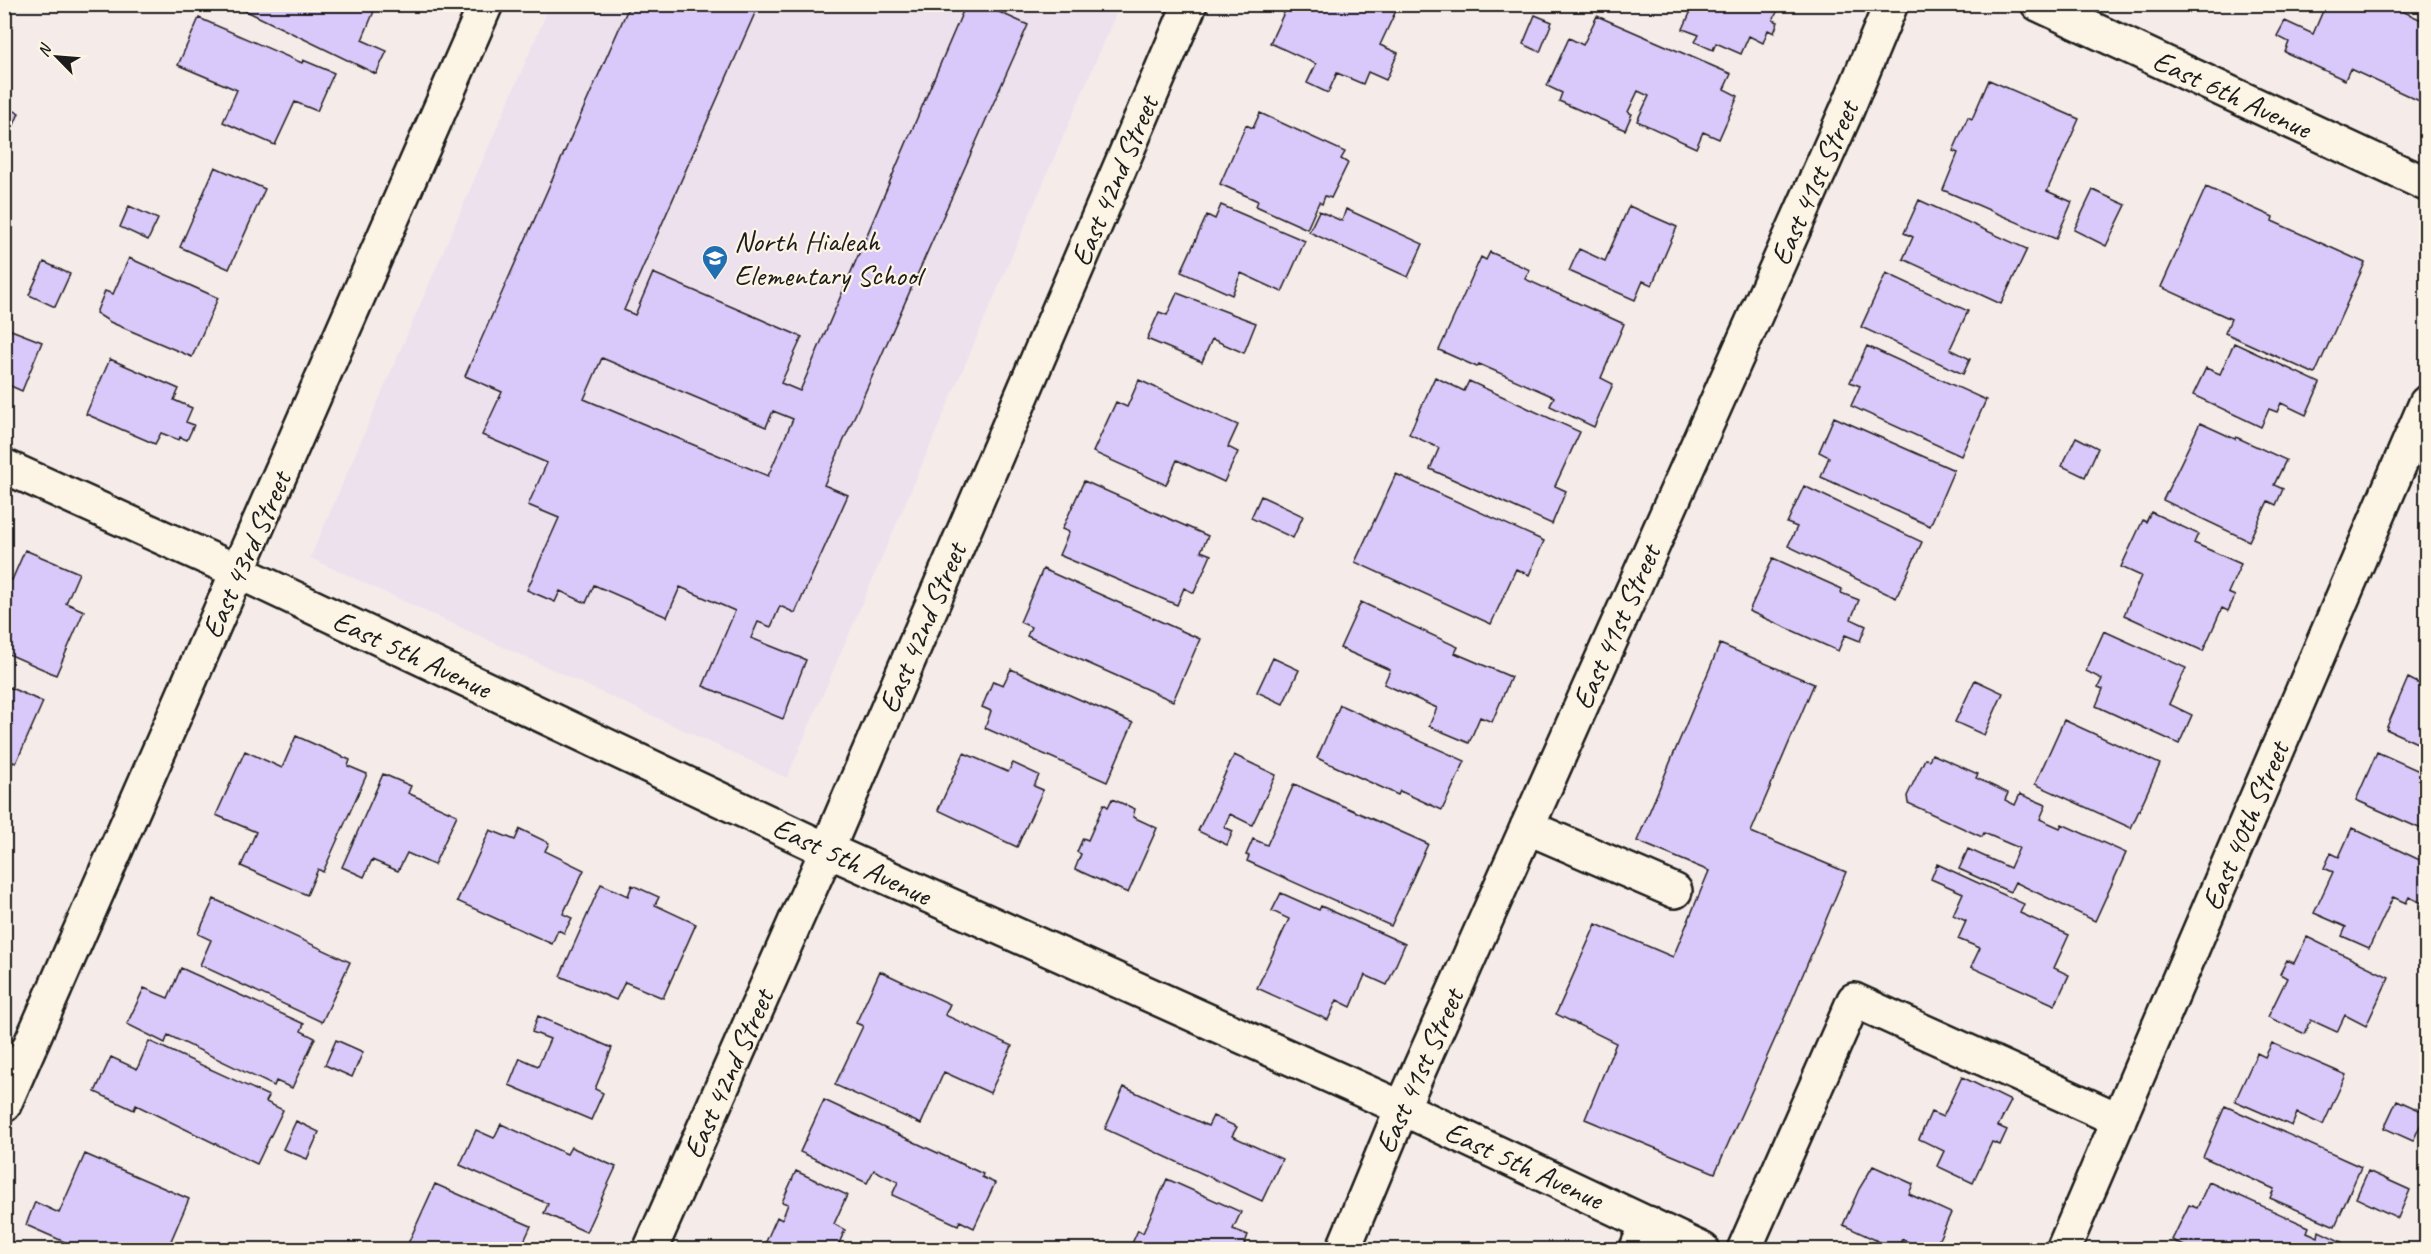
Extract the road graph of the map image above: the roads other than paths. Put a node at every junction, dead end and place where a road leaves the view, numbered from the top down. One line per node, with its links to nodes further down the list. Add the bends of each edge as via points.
1 (486, 4): 8 (street, East 43rd Street)
2 (1190, 4): 10 (street, East 42nd Street)
3 (1891, 4): 9 (street, East 41st Street)
4 (2038, 4): 5 (street, East 6th Avenue)
5 (2427, 184)
6 (2427, 403): 14 (street, East 40th Street)
7 (4, 466): 8 (street, East 5th Avenue)
8 (239, 572): 10 (street, East 5th Avenue); 12 (street, East 43rd Street)
9 (1527, 827): 11 (street); 13 (street, East 41st Street)
10 (827, 850): 13 (street, East 5th Avenue); 16 (street, East 42nd Street)
11 (1675, 891)
12 (4, 1105)
13 (1402, 1108): 15 (street, East 5th Avenue); 17 (street, East 41st Street)
14 (2119, 1120): 19 (street, via 1854,1000); 20 (street, East 40th Street)
15 (1642, 1237): 18 (street, East 5th Avenue)
16 (651, 1250)
17 (1343, 1250)
18 (1703, 1250)
19 (1744, 1250)
20 (2063, 1250)

